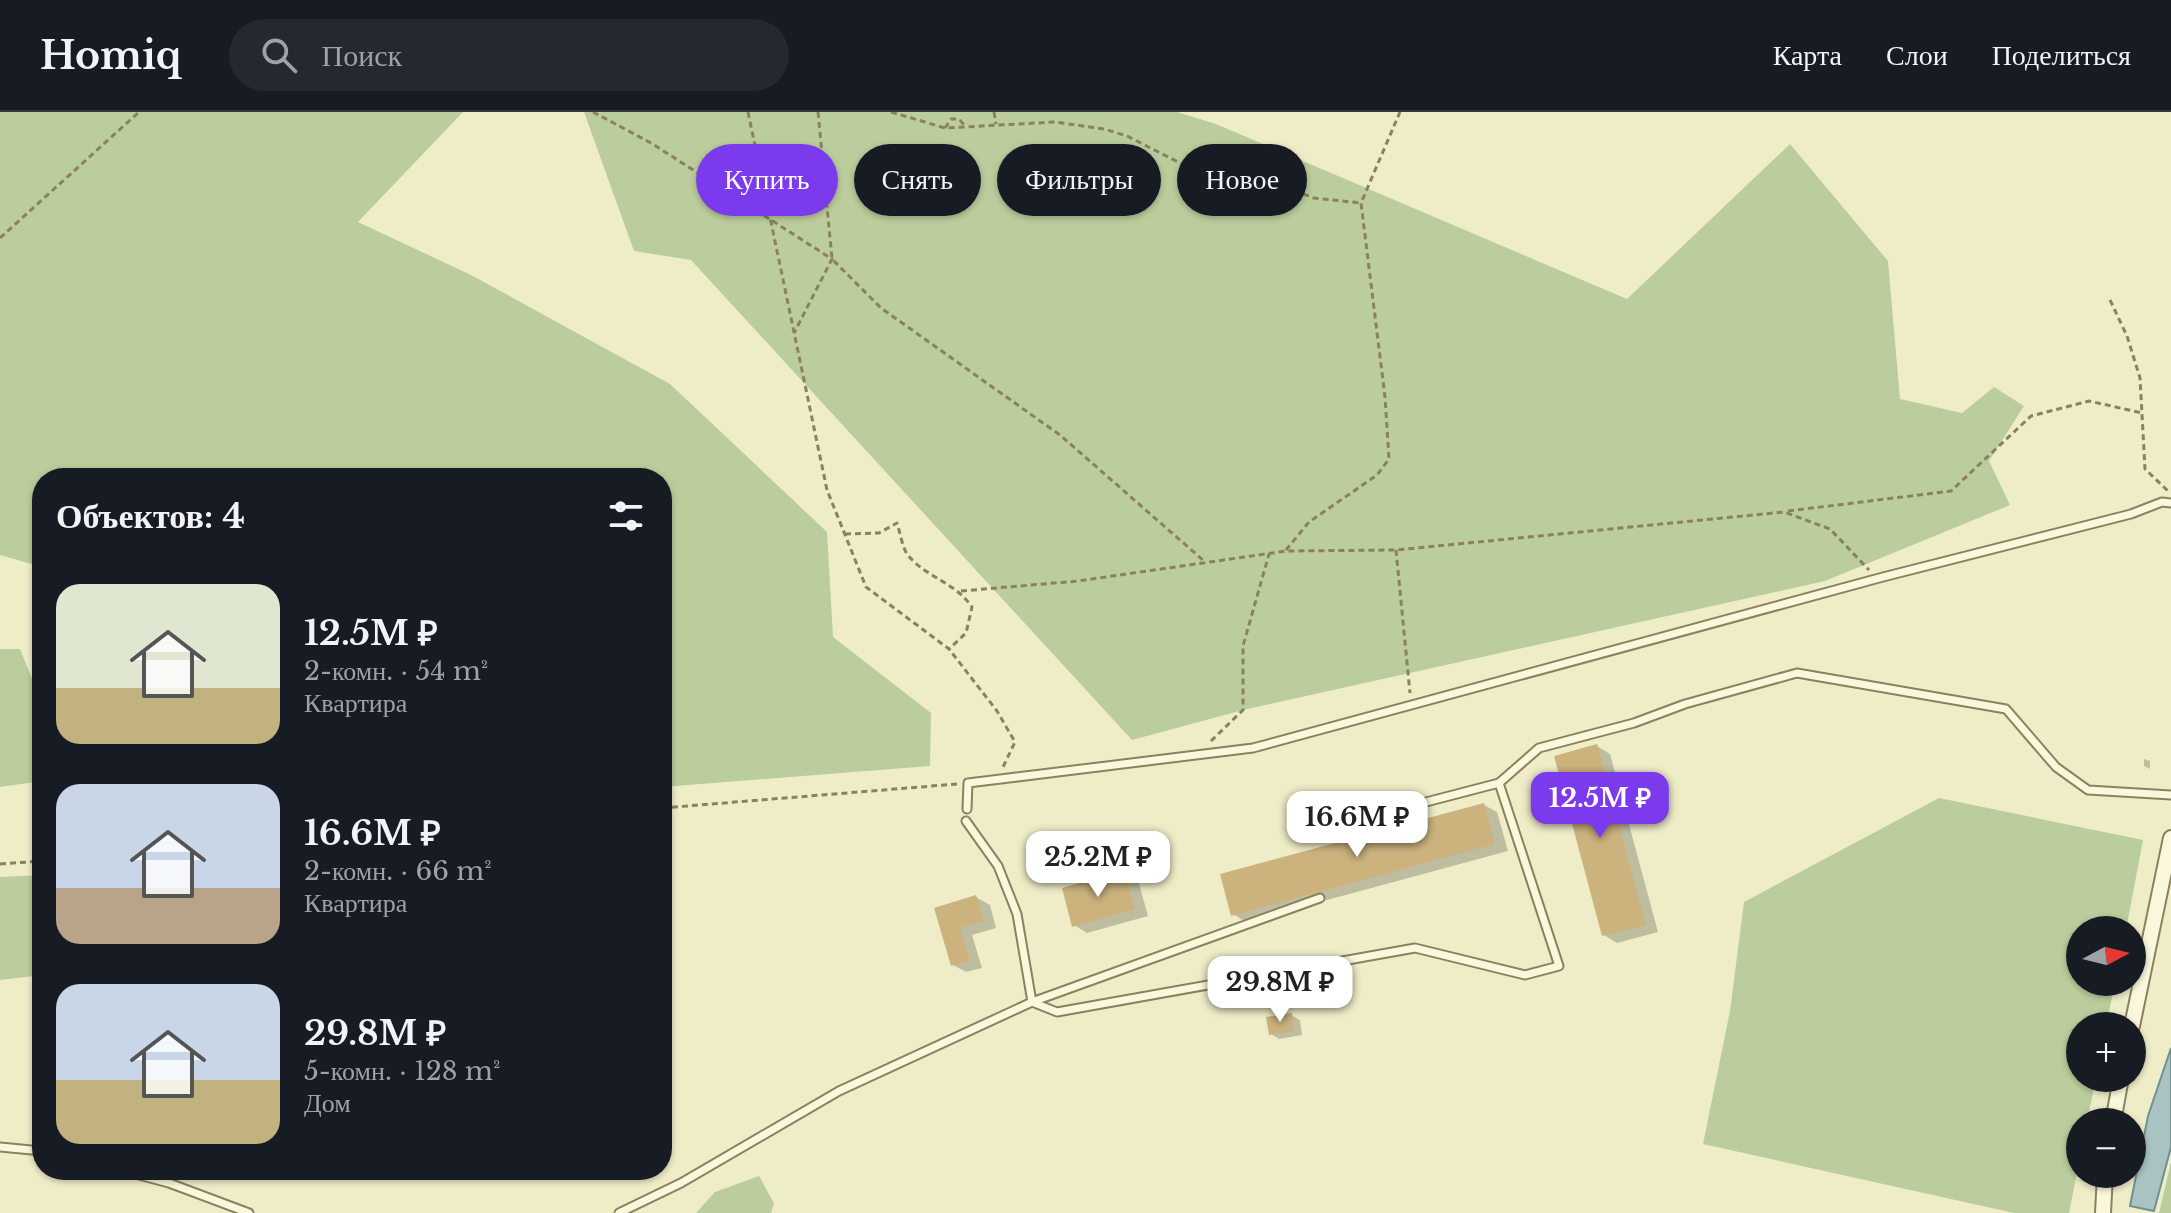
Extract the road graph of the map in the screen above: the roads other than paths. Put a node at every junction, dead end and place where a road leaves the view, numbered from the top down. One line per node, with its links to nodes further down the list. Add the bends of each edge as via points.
1 (2171, 503): 4 (lane, via 1253,748 968,783)
2 (1499, 783): 3 (lane, via 1539,748 1797,673 2006,709 2056,767 2088,790); 5 (lane); 9 (lane, via 1559,966 1525,975 1415,948 1057,1012)
3 (2171, 795)
4 (967, 809)
5 (1380, 814)
6 (966, 821): 9 (lane, via 998,866 1017,914)
7 (2171, 838): 10 (street)
8 (1320, 898): 9 (lane)
9 (1032, 1002): 16 (lane, via 839,1091)
10 (2135, 1012)
11 (0, 1147): 12 (lane)
12 (32, 1150)
13 (158, 1180): 15 (lane)
14 (2104, 1188): 17 (street)
15 (249, 1213)
16 (619, 1213)
17 (2103, 1213)

